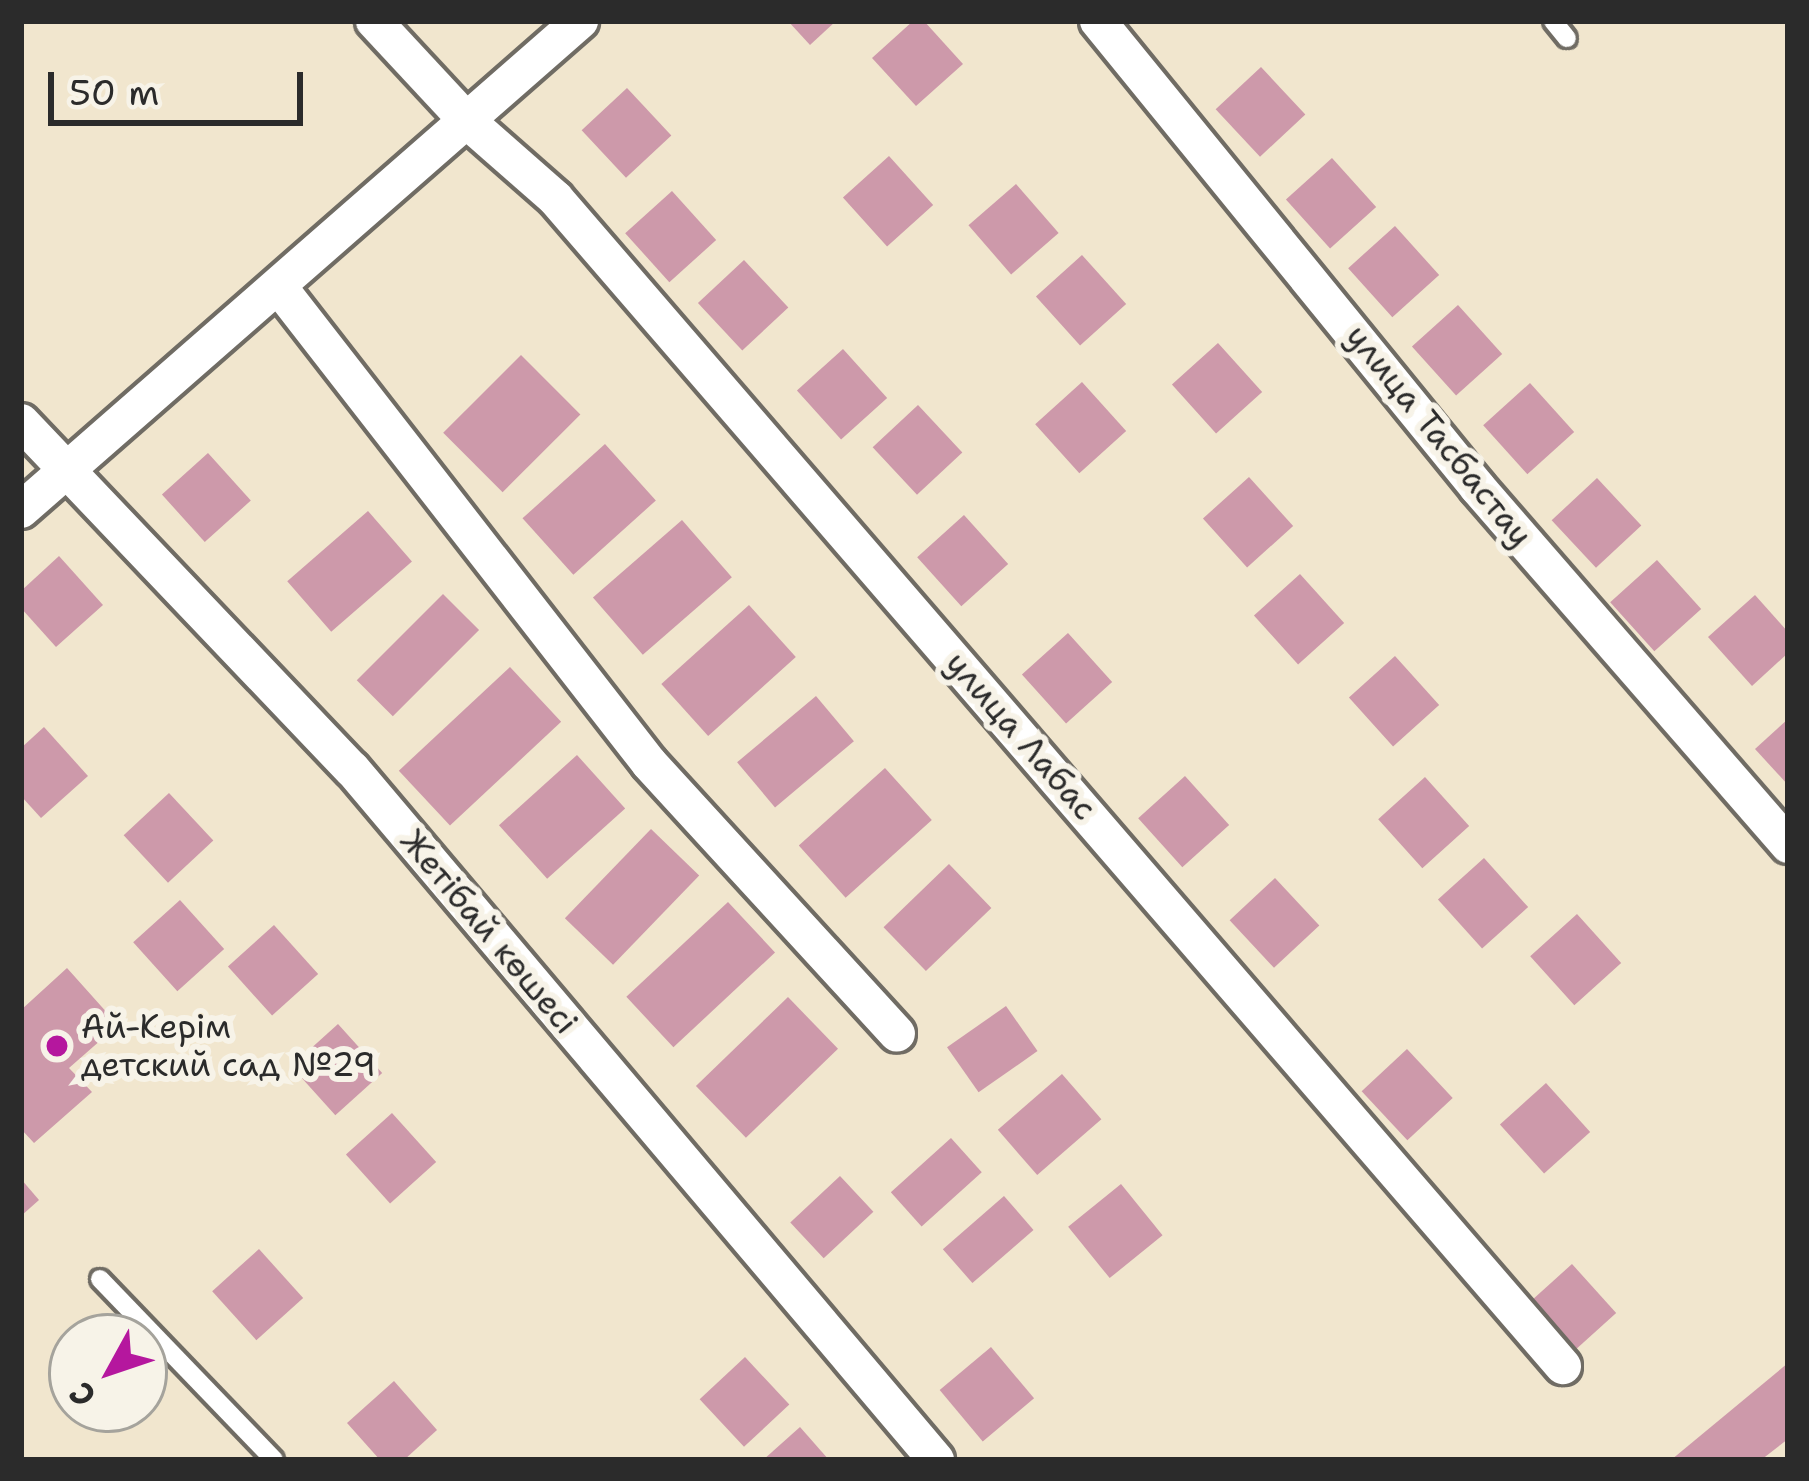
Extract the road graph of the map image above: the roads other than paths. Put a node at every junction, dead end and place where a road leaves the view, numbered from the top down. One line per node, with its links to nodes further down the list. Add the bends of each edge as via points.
1 (374, 21): 6 (street, улица Лабас)
2 (580, 21): 6 (street)
3 (1098, 21): 11 (street, улица Тасбастау, via 1478,488)
4 (1552, 21): 5 (lane)
5 (1567, 38)
6 (466, 119): 7 (street); 14 (street, улица Лабас, via 555,198)
7 (279, 287): 9 (street); 12 (street, via 650,763)
8 (21, 422): 9 (street, Жетібай көшесі)
9 (71, 470): 10 (street); 16 (street, Жетібай көшесі, via 352,769)
10 (21, 510)
11 (1788, 845)
12 (897, 1034)
13 (100, 1279): 15 (lane)
14 (1563, 1366)
15 (274, 1460)
16 (936, 1460)

